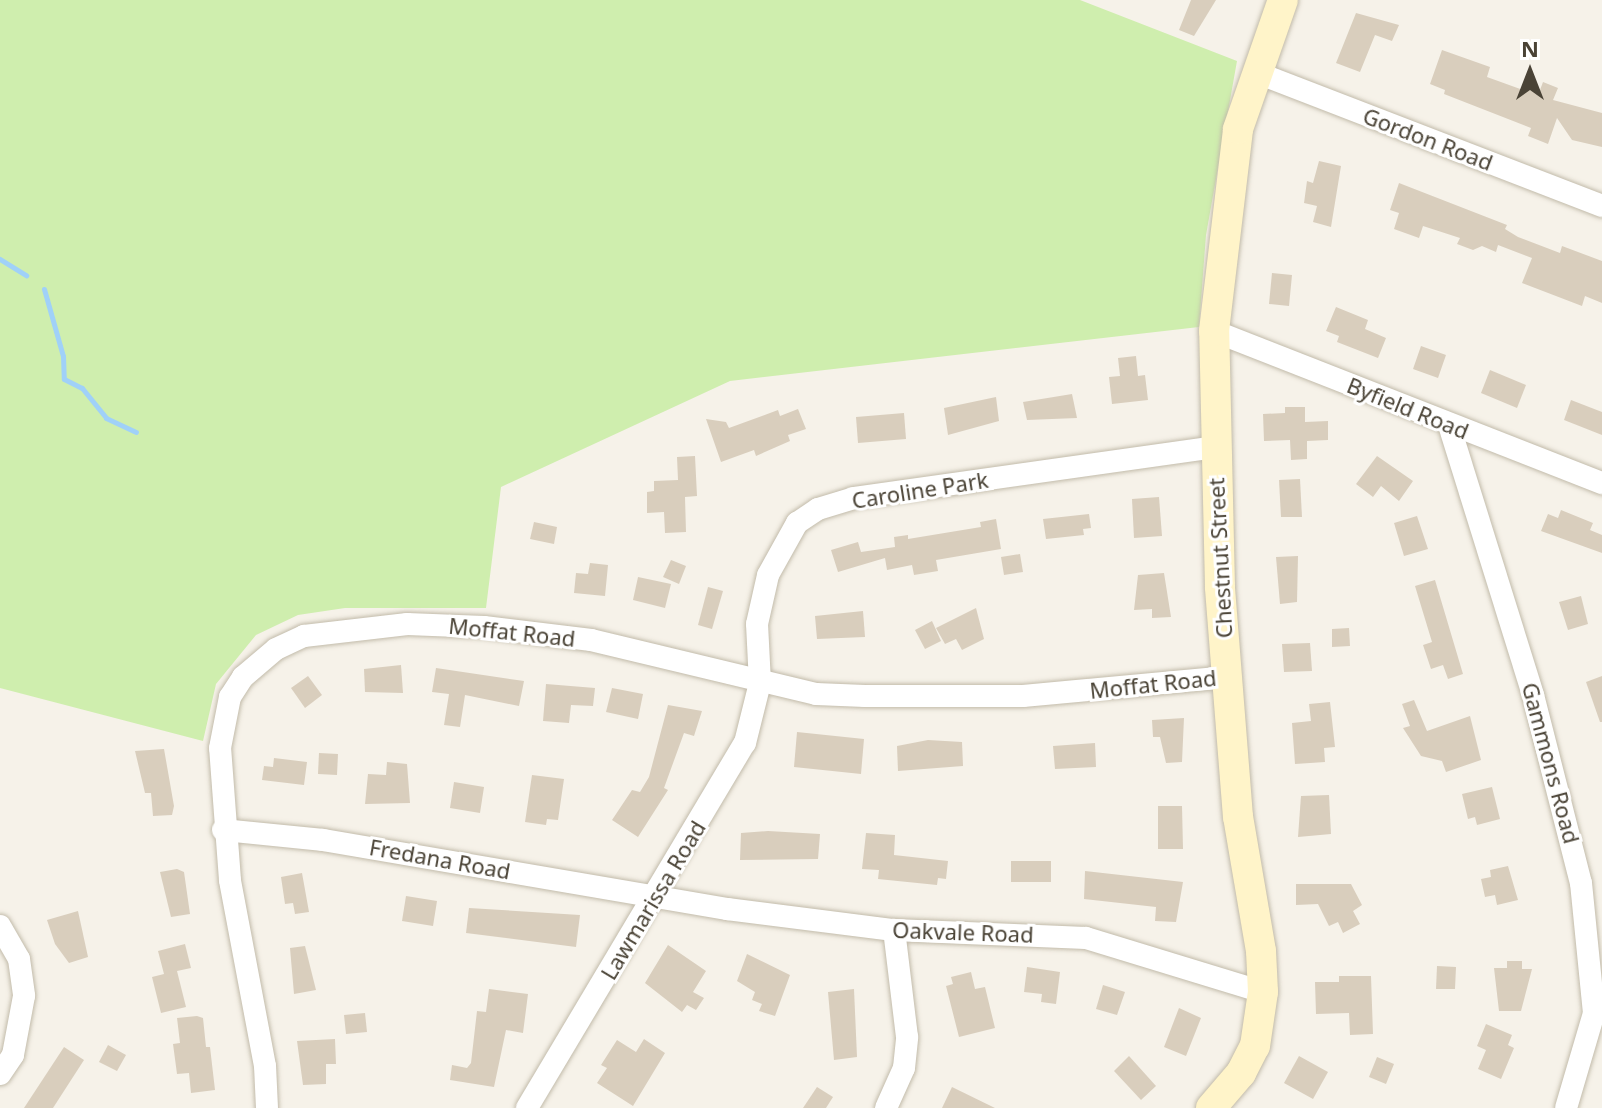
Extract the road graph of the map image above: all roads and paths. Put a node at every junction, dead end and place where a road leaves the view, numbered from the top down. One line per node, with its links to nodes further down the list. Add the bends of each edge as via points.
1 (1283, 0): 2 (main road, Chestnut Street)
2 (1255, 72): 3 (street, Gordon Road); 4 (main road, Chestnut Street, via 1238,129)
3 (1602, 206)
4 (1214, 331): 5 (street, Byfield Road); 6 (main road, Chestnut Street)
5 (1449, 425): 7 (street, Byfield Road); 20 (street, Gammons Road, via 1533,695 1581,883 1594,1013)
6 (1214, 447): 8 (main road, Chestnut Street); 9 (street, Caroline Park, via 853,498 818,509 797,523 768,575 757,624)
7 (1602, 483)
8 (1228, 677): 9 (street, Moffat Road, via 941,698 816,694); 14 (main road, Chestnut Street, via 1238,817)
9 (760, 683): 10 (street, Moffat Road, via 591,640 484,627 407,624 304,636 258,662 230,697 218,770); 11 (street, Lawmarissa Road, via 745,743)
10 (223, 830): 11 (street, Fredana Road, via 323,840); 17 (street, Moffat Road)
11 (656, 898): 13 (street, Oakvale Road); 18 (street, Lawmarissa Road)
12 (0, 926): 15 (street, via 19,959 24,996 13,1055)
13 (894, 930): 14 (street, Oakvale Road, via 1086,938); 19 (street, via 907,1037 904,1068)
14 (1263, 992): 16 (main road, Chestnut Street, via 1255,1046)
15 (0, 1074)
16 (1220, 1106)
17 (267, 1108)
18 (527, 1108)
19 (886, 1108)
20 (1566, 1108)

